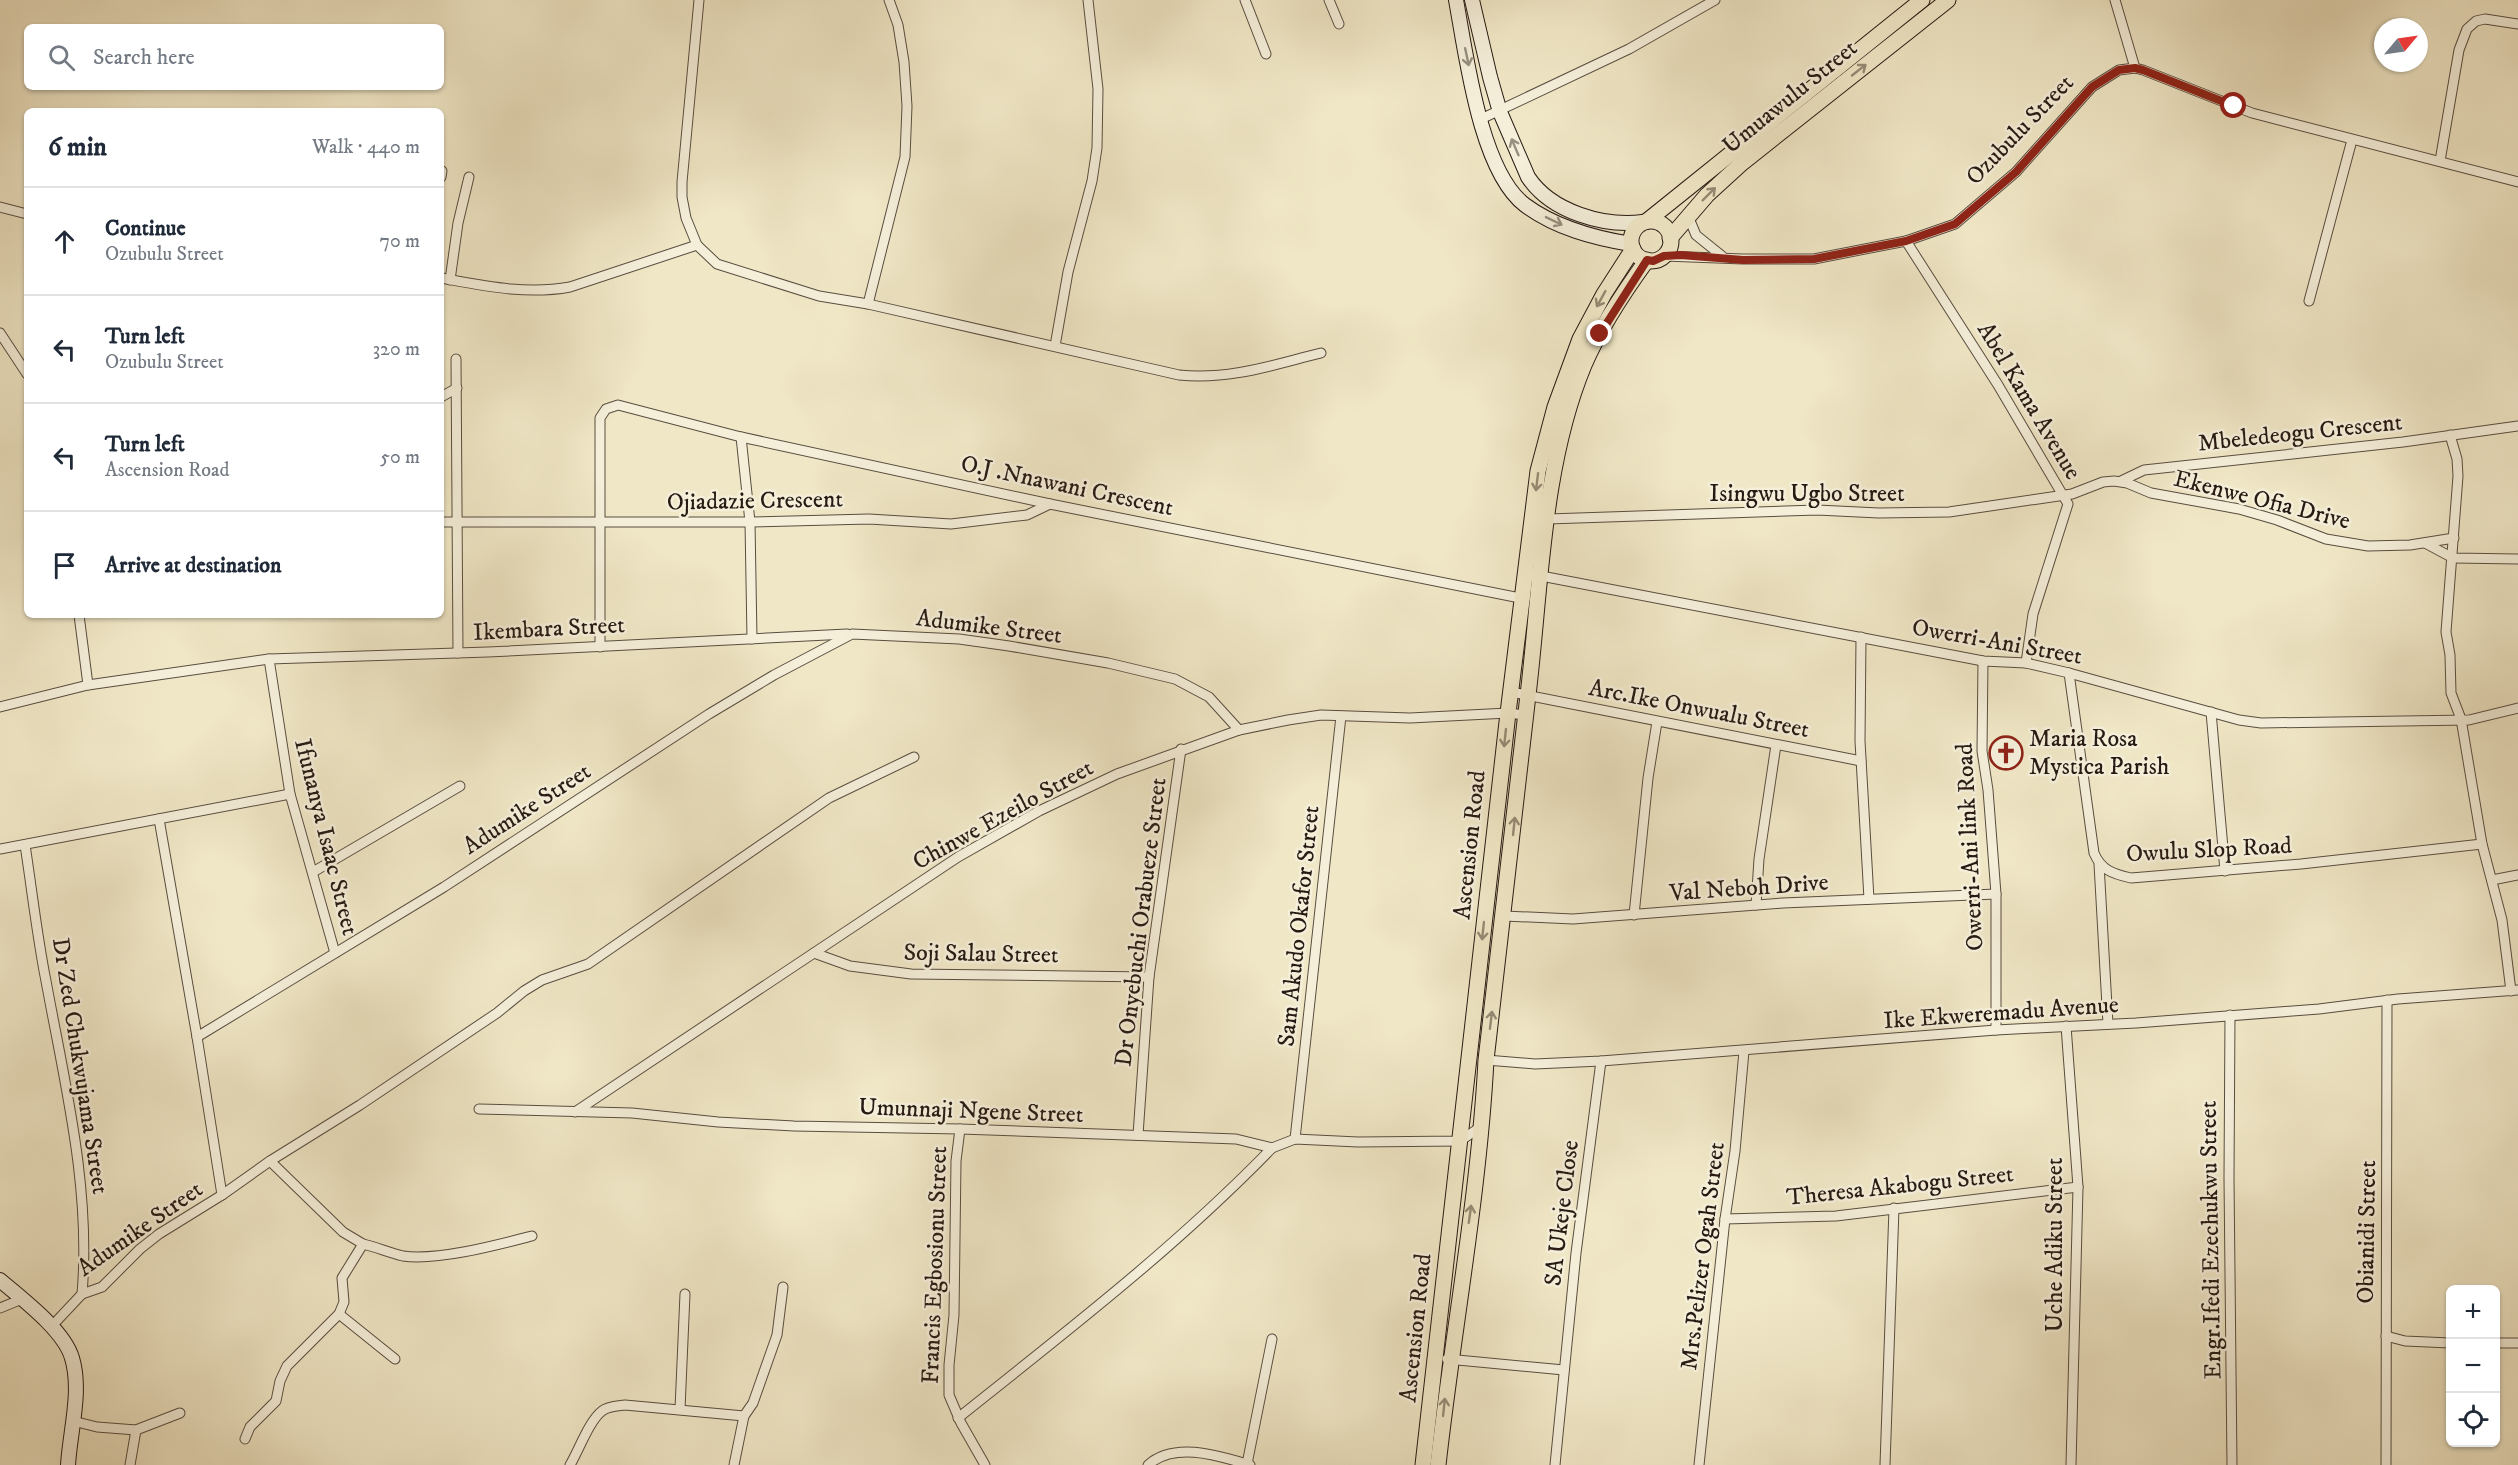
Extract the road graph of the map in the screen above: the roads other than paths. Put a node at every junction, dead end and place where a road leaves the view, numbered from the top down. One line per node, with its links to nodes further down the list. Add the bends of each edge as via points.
1 (699, 0): 28 (street, via 682,182 686,218)
2 (889, 0): 35 (street, via 904,62 908,106 905,157)
3 (1088, 0): 37 (street, via 1098,89 1096,148)
4 (1245, 0): 14 (street)
5 (1329, 0): 12 (street)
6 (1456, 0): 17 (main road, one-way to 17)
7 (1472, 0): 16 (main road)
8 (1715, 0): 16 (street, via 1629,49)
9 (1922, 0): 25 (main road, Umuawulu Street)
10 (1948, 0): 24 (main road, Umuawulu Street, one-way to 10, via 1742,163)
11 (2115, 0): 15 (street)
12 (1339, 24)
13 (2518, 24): 19 (street, via 2485,18 2467,29 2459,50)
14 (1266, 54)
15 (2135, 68): 18 (street, via 2252,113); 27 (street, Ozubulu Street, via 2111,74 2092,87 2016,172 1955,224)
16 (1500, 112): 17 (street); 25 (main road, one-way to 16, via 1626,224 1592,219 1546,197 1528,177)
17 (1481, 119): 29 (main road, one-way to 29, via 1508,188 1524,204 1571,230)
18 (2352, 140): 19 (street); 34 (street)
19 (2440, 161): 21 (street)
20 (469, 177): 33 (street)
21 (2518, 182)
22 (0, 207): 23 (street)
23 (24, 213)
24 (1688, 216): 26 (main road, Umuawulu Street); 31 (street, via 1696,236)
25 (1645, 222): 26 (main road, via 1662,225); 29 (main road, via 1632,233)
26 (1670, 238): 30 (main road)
27 (1906, 241): 31 (street, Ozubulu Street, via 1814,259); 47 (street, Abel Kama Avenue)
28 (697, 245): 33 (street, via 551,290 527,292); 35 (street, via 717,264 819,296)
29 (1632, 247): 32 (main road); 58 (main road, Ascension Road, one-way to 58, via 1587,324 1555,408 1538,471)
30 (1664, 256): 31 (street, Ozubulu Street); 32 (main road)
31 (1724, 257)
32 (1647, 260): 49 (main road, Ascension Road, via 1584,365 1558,450)
33 (445, 279)
34 (2309, 301)
35 (868, 304): 37 (street)
36 (0, 333): 40 (street)
37 (1054, 346): 38 (street, via 1179,375 1207,377 1232,375)
38 (1321, 353)
39 (456, 359): 41 (street)
40 (24, 370)
41 (457, 388): 42 (street); 51 (street)
42 (444, 395)
43 (2518, 426): 44 (street, Mbeledeogu Crescent)
44 (2450, 435): 46 (street, Mbeledeogu Crescent, via 2144,470); 54 (street, via 2458,466)
45 (741, 437): 48 (street, O.J .Nnawani Crescent); 52 (street, O.J .Nnawani Crescent, via 618,405 606,409 600,418); 53 (street)
46 (2121, 481): 47 (street, via 2103,482); 55 (street, Ekenwe Ofia Drive, via 2151,493 2267,517 2326,539 2368,546)
47 (2065, 495): 49 (street, Isingwu Ugbo Street, via 1949,512 1817,510); 69 (street, Abel Kama Avenue, via 2069,507 2033,614)
48 (1050, 504): 53 (street, Ojiadazie Crescent, via 1027,515 951,524 869,519); 59 (street, O.J .Nnawani Crescent)
49 (1548, 519): 58 (main road, Ascension Road)
50 (444, 522): 51 (street, Ojiadazie Crescent)
51 (457, 522): 52 (street, Ojiadazie Crescent); 66 (street)
52 (602, 522): 53 (street, Ojiadazie Crescent); 65 (street)
53 (750, 522): 64 (street)
54 (2454, 538): 55 (street, Ekenwe Ofia Drive); 56 (street)
55 (2424, 543): 56 (street)
56 (2453, 558): 57 (street); 80 (street, via 2446,632 2451,693)
57 (2518, 559)
58 (1533, 574): 59 (main road, Ascension Road); 60 (main road, Ascension Road); 63 (street, Owerri-Ani Street)
59 (1522, 599): 60 (street, O.J .Nnawani Crescent); 72 (main road, Ascension Road)
60 (1538, 602): 73 (main road, Ascension Road)
61 (79, 618): 71 (street)
62 (852, 634): 64 (street, Ikembara Street); 82 (street, Adumike Street, via 959,639 1108,663 1175,679 1209,697); 103 (street, Adumike Street, via 709,714 444,887)
63 (1860, 636): 68 (street, Owerri-Ani Street); 86 (street)
64 (752, 639): 65 (street, Ikembara Street)
65 (600, 647): 66 (street, Ikembara Street)
66 (458, 652): 67 (street, Ikembara Street)
67 (269, 659): 71 (street, Ikembara Street); 88 (street, Ifunanya Isaac Street)
68 (1983, 661): 69 (street, Owerri-Ani Street); 98 (street, Owerri-Ani link Road, via 1982,751)
69 (2026, 663): 70 (street, Owerri-Ani Street)
70 (2069, 673): 76 (street, Owerri-Ani Street); 93 (street, Owulu Slop Road, via 2094,853)
71 (88, 685): 74 (street, Ikembara Street)
72 (1511, 692): 73 (street, Arc.Ike Onwualu Street); 77 (main road, Ascension Road)
73 (1528, 695): 78 (main road, Ascension Road); 81 (street, Arc.Ike Onwualu Street)
74 (0, 707)
75 (2518, 708): 80 (street, Owerri-Ani Street)
76 (2211, 712): 80 (street, Owerri-Ani Street, via 2261,723); 94 (street)
77 (1508, 713): 78 (street, Chinwe Ezeilo Street); 79 (street, Chinwe Ezeilo Street, via 1410,718); 122 (main road, Ascension Road, one-way to 122)
78 (1525, 715): 102 (main road, Ascension Road, one-way to 78)
79 (1341, 716): 82 (street, Chinwe Ezeilo Street, via 1299,718); 121 (street, Sam Akudo Okafor Street)
80 (2461, 719): 90 (street)
81 (1657, 722): 83 (street, Arc.Ike Onwualu Street); 101 (street)
82 (1239, 730): 84 (street, Chinwe Ezeilo Street)
83 (1776, 745): 86 (street, Arc.Ike Onwualu Street); 100 (street)
84 (1181, 749): 104 (street, Chinwe Ezeilo Street, via 1039,811 958,857); 105 (street, Dr Onyebuchi Orabueze Street)
85 (914, 757): 124 (street, via 829,798 588,964 542,980 524,991 360,1106)
86 (1862, 761): 99 (street)
87 (460, 786): 95 (street)
88 (290, 794): 89 (street); 95 (street, Ifunanya Isaac Street)
89 (159, 819): 91 (street); 112 (street)
90 (2482, 844): 94 (street, Owulu Slop Road); 97 (street)
91 (25, 845): 92 (street); 133 (street, Dr Zed Chukwujama Street, via 45,978 74,1124 84,1218)
92 (0, 849)
93 (2099, 864): 94 (street, Owulu Slop Road, via 2131,878); 109 (street)
94 (2225, 871)
95 (313, 872): 103 (street, Ifunanya Isaac Street)
96 (2518, 876): 97 (street)
97 (2493, 880): 106 (street)
98 (1996, 894): 99 (street, Val Neboh Drive); 111 (street, Owerri-Ani link Road)
99 (1869, 899): 100 (street, Val Neboh Drive)
100 (1756, 905): 101 (street, Val Neboh Drive)
101 (1634, 915): 102 (street, Val Neboh Drive, via 1574,919)
102 (1504, 916): 114 (main road, Ascension Road, one-way to 102)
103 (335, 953): 112 (street, Adumike Street)
104 (814, 953): 105 (street, Soji Salau Street, via 850,966 910,974); 117 (street, Chinwe Ezeilo Street)
105 (1149, 977): 120 (street, Dr Onyebuchi Orabueze Street)
106 (2515, 991): 107 (street, Ike Ekweremadu Avenue)
107 (2387, 1000): 108 (street, Ike Ekweremadu Avenue); 139 (street, Obianidi Street)
108 (2230, 1016): 109 (street, Ike Ekweremadu Avenue); 167 (street, Engr.Ifedi Ezechukwu Street)
109 (2108, 1024): 110 (street, Ike Ekweremadu Avenue)
110 (2066, 1026): 111 (street, Ike Ekweremadu Avenue); 125 (street, Uche Adiku Street)
111 (1996, 1030): 113 (street, Ike Ekweremadu Avenue)
112 (196, 1037): 126 (street, Adumike Street)
113 (1744, 1051): 115 (street, Ike Ekweremadu Avenue); 128 (street, Mrs.Pelizer Ogah Street, via 1736,1152)
114 (1486, 1060): 115 (street, Ike Ekweremadu Avenue, via 1535,1064); 118 (main road, Ascension Road)
115 (1601, 1061): 146 (street, SA Ukeje Close)
116 (479, 1109): 117 (street, Umunnaji Ngene Street)
117 (575, 1112): 119 (street, Umunnaji Ngene Street, via 794,1126)
118 (1482, 1126): 122 (street); 144 (main road, Ascension Road, one-way to 118)
119 (960, 1129): 120 (street, Umunnaji Ngene Street); 150 (street, Francis Egbosionu Street, via 949,1365 949,1395)
120 (1138, 1135): 123 (street, Umunnaji Ngene Street, via 1236,1139)
121 (1295, 1139): 122 (street); 123 (street)
122 (1460, 1141): 144 (main road, Ascension Road)
123 (1272, 1149): 150 (street, via 1184,1235)
124 (270, 1161): 126 (street); 130 (street, via 344,1232)
125 (2079, 1187): 127 (street, Theresa Akabogu Street); 166 (street, Uche Adiku Street)
126 (222, 1195): 133 (street, Adumike Street, via 159,1234 102,1287)
127 (1894, 1208): 128 (street, Theresa Akabogu Street, via 1836,1216); 165 (street)
128 (1725, 1219): 164 (street, Mrs.Pelizer Ogah Street)
129 (532, 1236): 130 (street, via 478,1249 415,1256)
130 (363, 1244): 137 (street, via 342,1278 344,1302)
131 (0, 1280): 135 (main road)
132 (783, 1287): 149 (street, via 777,1335 753,1403)
133 (82, 1294): 138 (street, Adumike Street)
134 (685, 1294): 147 (street)
135 (22, 1299): 136 (street); 138 (main road)
136 (0, 1308)
137 (339, 1314): 145 (street); 153 (street, via 287,1366 276,1401 250,1427)
138 (51, 1327): 151 (main road, via 73,1358 76,1380)
139 (2386, 1336): 142 (street); 168 (street, Obianidi Street)
140 (1272, 1339): 160 (street)
141 (2518, 1342): 143 (street)
142 (2446, 1343)
143 (2500, 1343)
144 (1443, 1358): 146 (street); 161 (main road, Ascension Road); 162 (main road, Ascension Road, one-way to 144)
145 (395, 1359)
146 (1564, 1370): 163 (street, SA Ukeje Close)
147 (680, 1409): 149 (street); 156 (street, via 625,1405 603,1410)
148 (180, 1413): 152 (street)
149 (744, 1416): 157 (street)
150 (958, 1419): 158 (street, Francis Egbosionu Street)
151 (72, 1421): 152 (street); 154 (main road)
152 (136, 1430): 155 (street)
153 (245, 1439)
154 (68, 1465)
155 (130, 1465)
156 (570, 1465)
157 (734, 1465)
158 (985, 1465)
159 (1148, 1465): 160 (street, via 1168,1454 1185,1451)
160 (1249, 1465)
161 (1423, 1465)
162 (1438, 1465)
163 (1555, 1465)
164 (1699, 1465)
165 (1885, 1465)
166 (2071, 1465)
167 (2232, 1465)
168 (2386, 1465)

